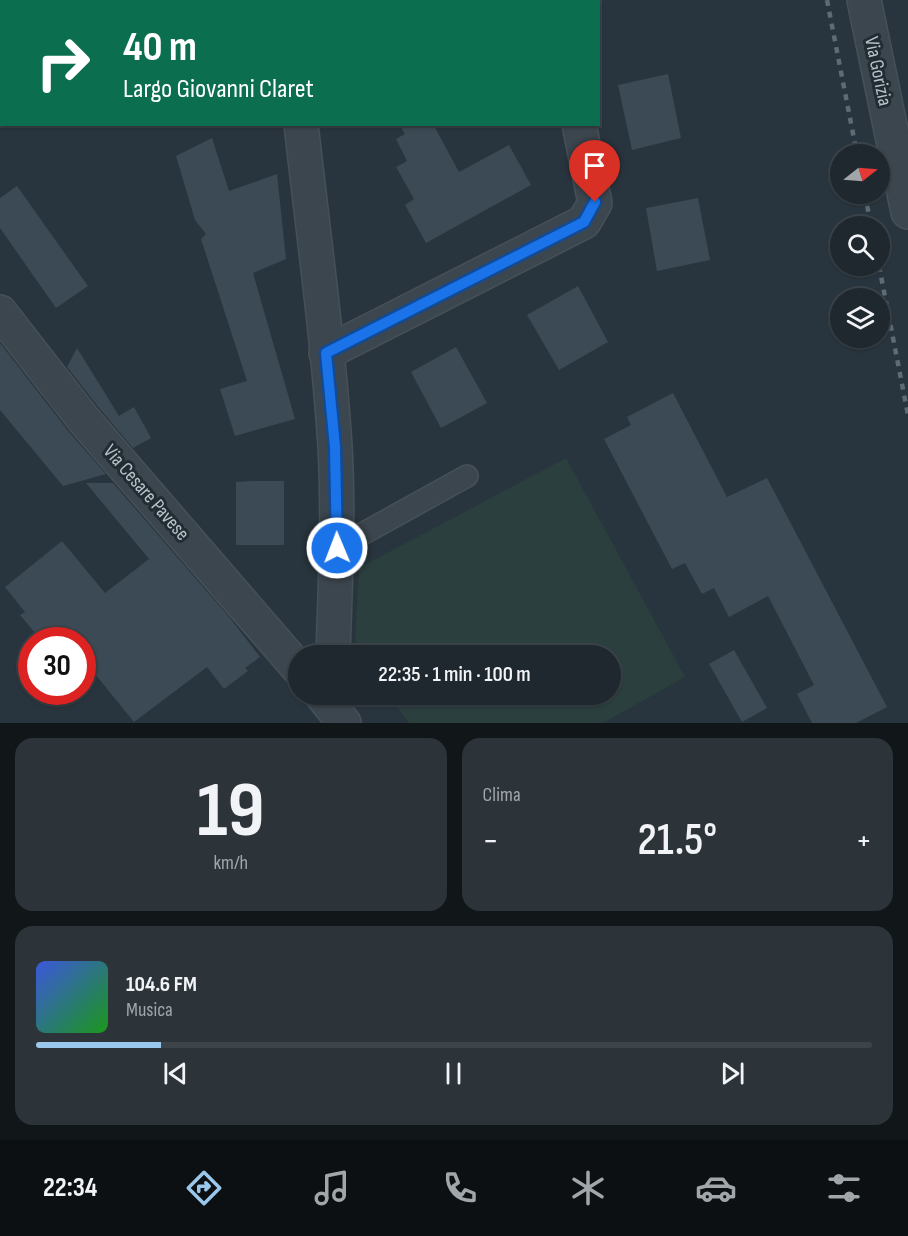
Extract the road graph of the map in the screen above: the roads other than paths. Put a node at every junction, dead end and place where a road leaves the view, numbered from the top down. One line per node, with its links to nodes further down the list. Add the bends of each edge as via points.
1 (864, 0): 4 (street, Via Gorizia)
2 (301, 126): 6 (street)
3 (579, 126): 6 (street, via 595,202 584,222)
4 (908, 212)
5 (0, 312): 10 (street, Via Cesare Pavese, via 84,420)
6 (326, 353): 8 (street, via 335,447)
7 (467, 476): 8 (lane)
8 (337, 548): 9 (street)
9 (333, 645)
10 (288, 656)

